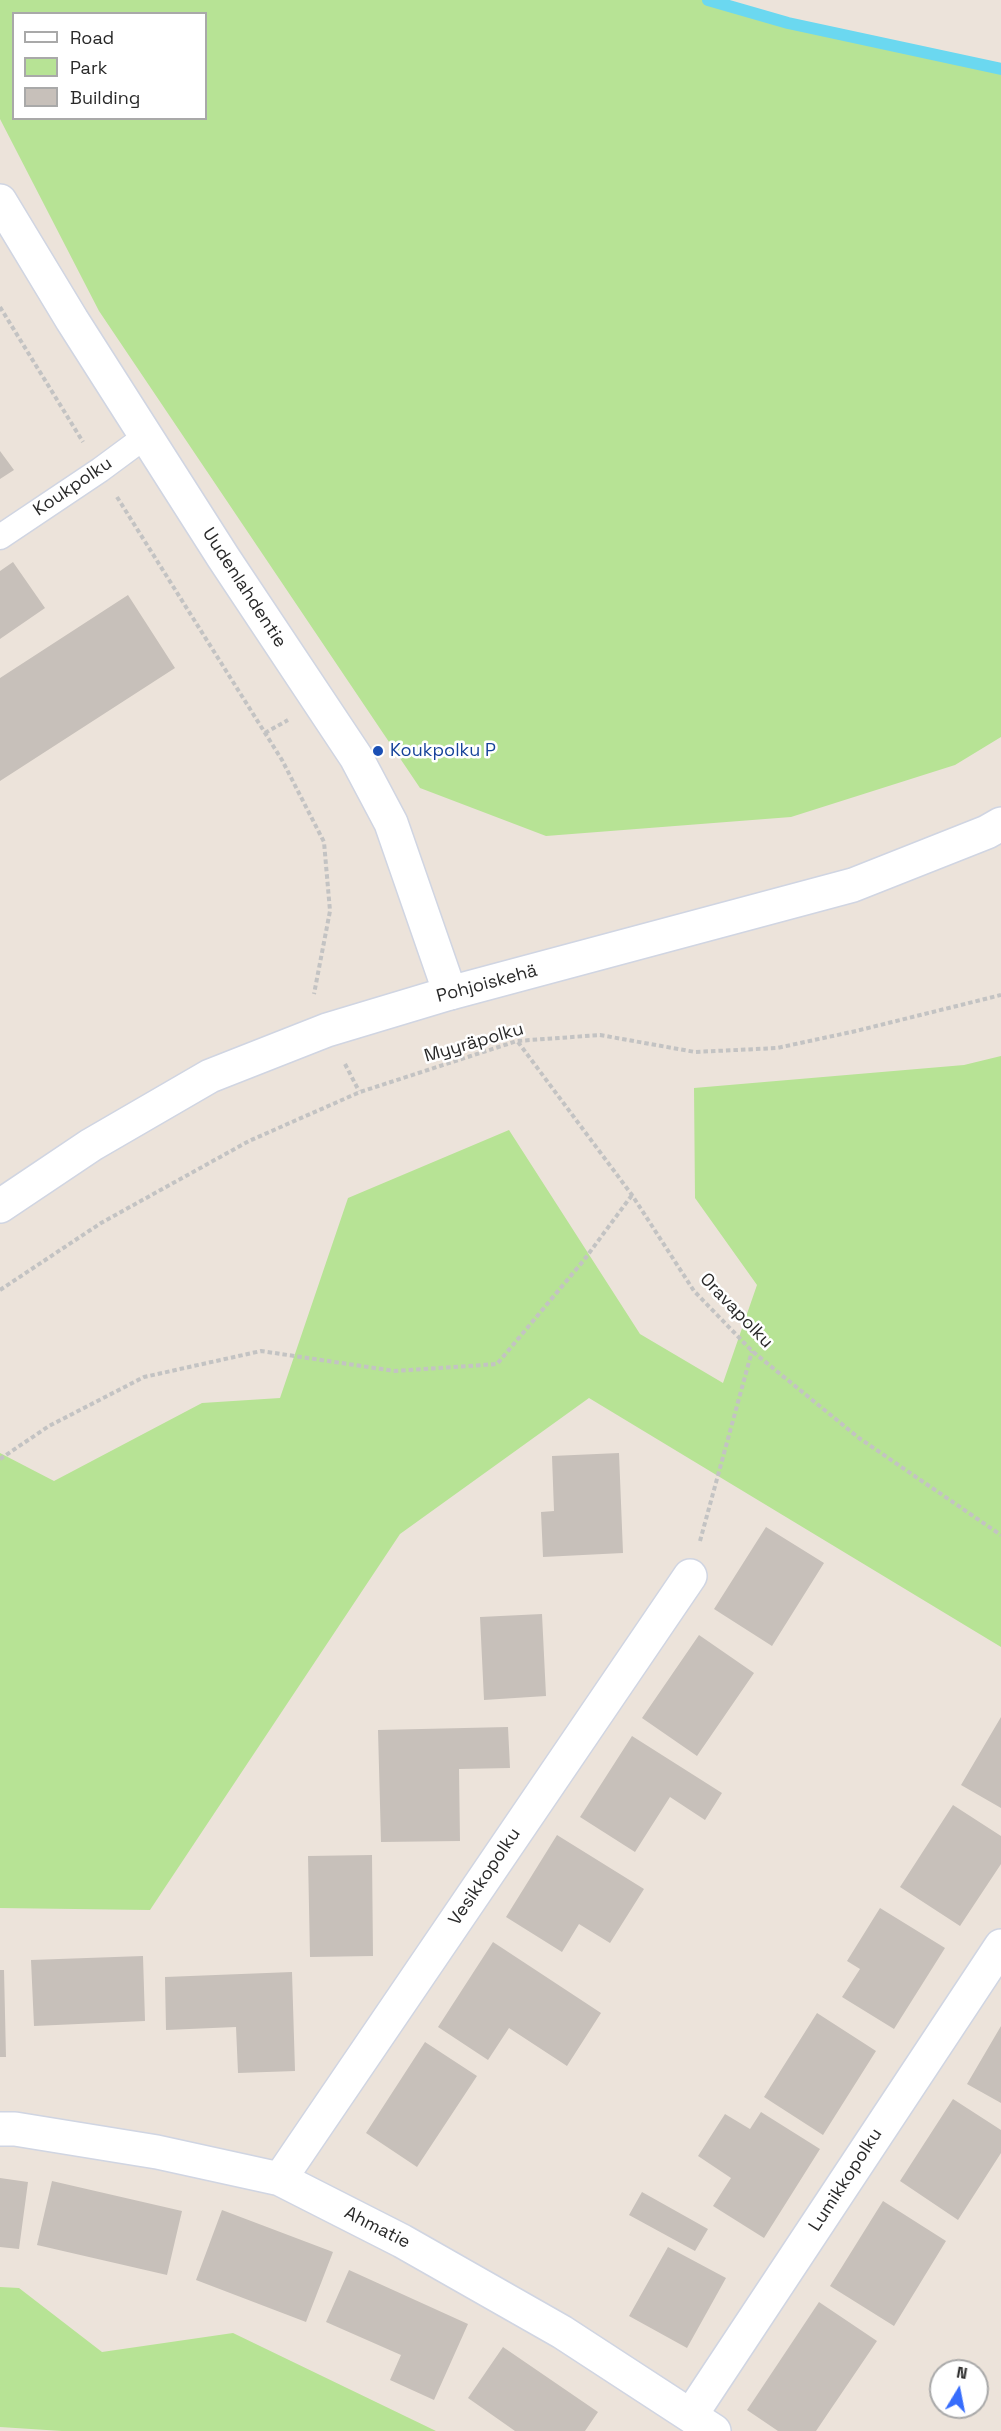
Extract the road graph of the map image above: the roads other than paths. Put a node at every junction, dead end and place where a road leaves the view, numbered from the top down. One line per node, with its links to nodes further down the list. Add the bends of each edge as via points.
1 (0, 201): 2 (street, Uudenlahdentie)
2 (146, 436): 3 (lane, Koukpolku); 5 (street, Uudenlahdentie, via 356,757 391,823)
3 (0, 537)
4 (1001, 824): 5 (street, Pohjoiskehä, via 853,885)
5 (450, 993): 6 (street, Pohjoiskehä, via 327,1030 210,1076 92,1145)
6 (0, 1206)
7 (690, 1576): 10 (street, Vesikkopolku)
8 (1001, 1946): 11 (street, Lumikkopolku)
9 (0, 2129): 10 (street, Ahmatie, via 157,2152)
10 (280, 2179): 11 (street, Ahmatie, via 402,2241 562,2332)
11 (703, 2423)

